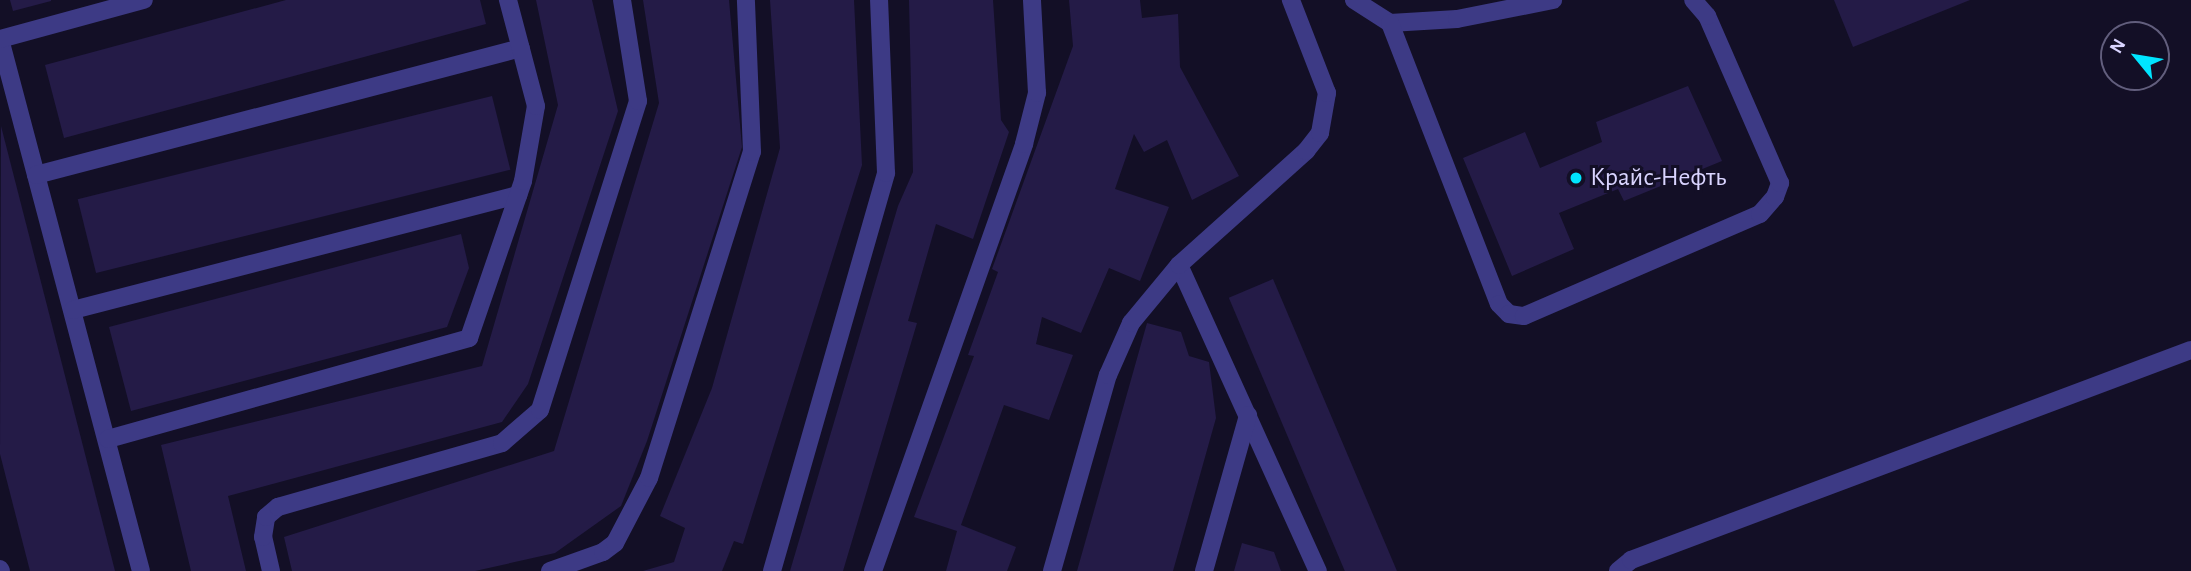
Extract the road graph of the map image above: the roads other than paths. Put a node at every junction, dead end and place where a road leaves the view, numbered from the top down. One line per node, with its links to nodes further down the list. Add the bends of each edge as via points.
1 (144, 0): 12 (lane)
2 (508, 0): 13 (lane)
3 (622, 0): 22 (lane, via 638,101 540,410 502,443 278,508 266,517 263,537)
4 (746, 0): 23 (lane, via 752,152 649,478 615,543 603,552)
5 (879, 0): 24 (lane, via 886,173)
6 (1032, 0): 25 (lane, via 1037,93 1024,144)
7 (1291, 0): 16 (lane, via 1327,93 1320,133 1306,152)
8 (1354, 0): 11 (lane)
9 (1553, 0): 11 (lane, via 1457,19)
10 (1693, 0): 11 (lane, via 1707,16 1780,183 1775,197 1760,214 1524,316 1509,314 1499,304)
11 (1390, 23)
12 (0, 39): 14 (lane)
13 (521, 48): 14 (lane); 15 (lane, via 536,106)
14 (36, 174): 17 (lane)
15 (518, 195): 17 (lane); 20 (lane, via 469,338)
16 (1179, 265): 19 (lane); 26 (lane, via 1131,323 1118,349)
17 (73, 310): 20 (lane)
18 (2191, 351): 29 (lane, via 1631,560)
19 (1248, 415): 27 (lane); 28 (lane)
20 (108, 439): 21 (lane)
21 (141, 571)
22 (271, 571)
23 (550, 571)
24 (772, 571)
25 (873, 571)
26 (1052, 571)
27 (1204, 571)
28 (1318, 571)
29 (1618, 571)

